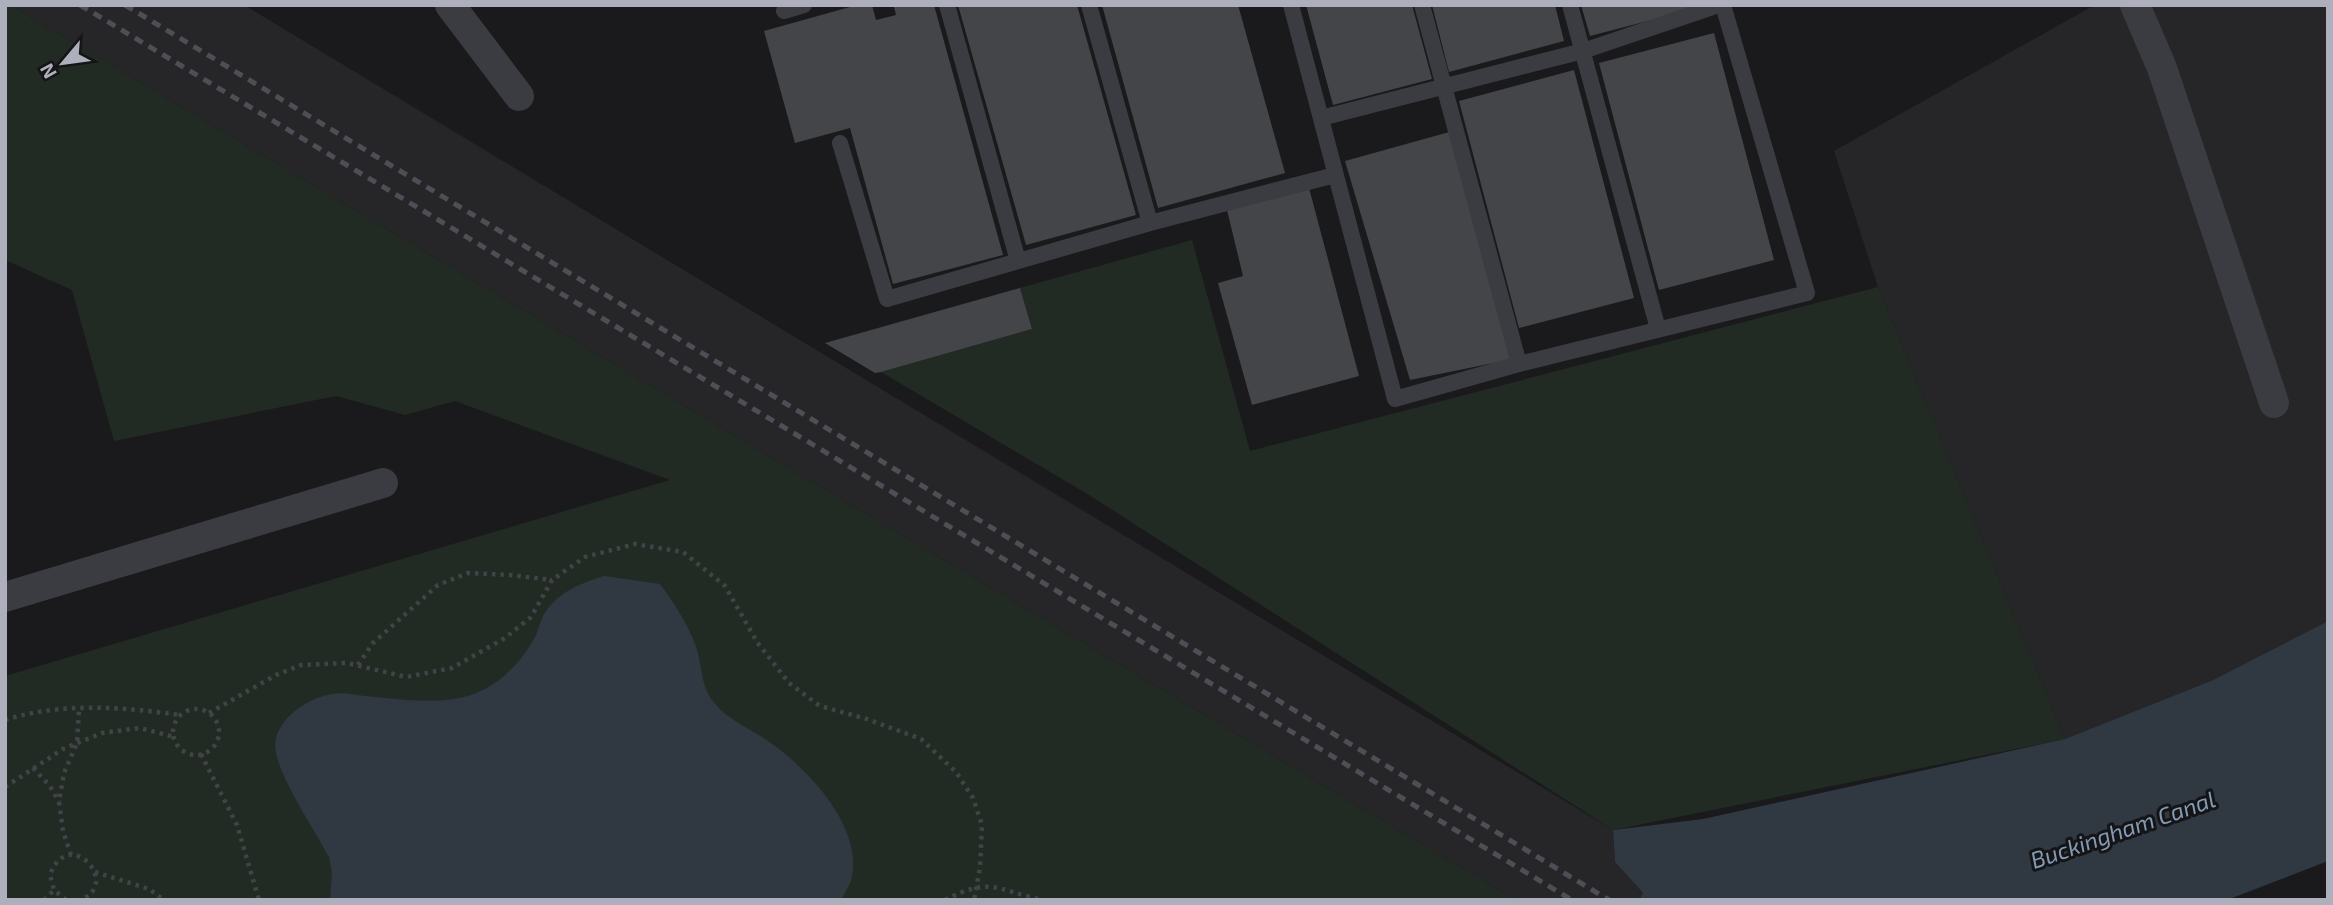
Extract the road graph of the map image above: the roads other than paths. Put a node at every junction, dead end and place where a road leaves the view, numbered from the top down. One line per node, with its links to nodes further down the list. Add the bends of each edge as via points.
1 (450, 5): 13 (street)
2 (804, 5): 10 (lane)
3 (947, 5): 18 (lane)
4 (1089, 5): 17 (lane)
5 (1292, 5): 14 (lane)
6 (1422, 5): 12 (lane)
7 (1570, 5): 11 (lane)
8 (1721, 5): 11 (lane); 19 (lane, via 1807,293)
9 (2135, 5): 21 (street, via 2162,68)
10 (784, 11)
11 (1583, 51): 12 (lane); 19 (lane)
12 (1444, 87): 14 (lane); 20 (lane)
13 (519, 96)
14 (1321, 118): 16 (lane)
15 (840, 143): 18 (lane, via 887,299)
16 (1335, 175): 17 (lane); 20 (lane, via 1395,399)
17 (1150, 223): 18 (lane)
18 (1018, 261)
19 (1658, 330): 20 (lane)
20 (1519, 364)
21 (2274, 403)
22 (383, 483): 23 (street)
23 (5, 597)

